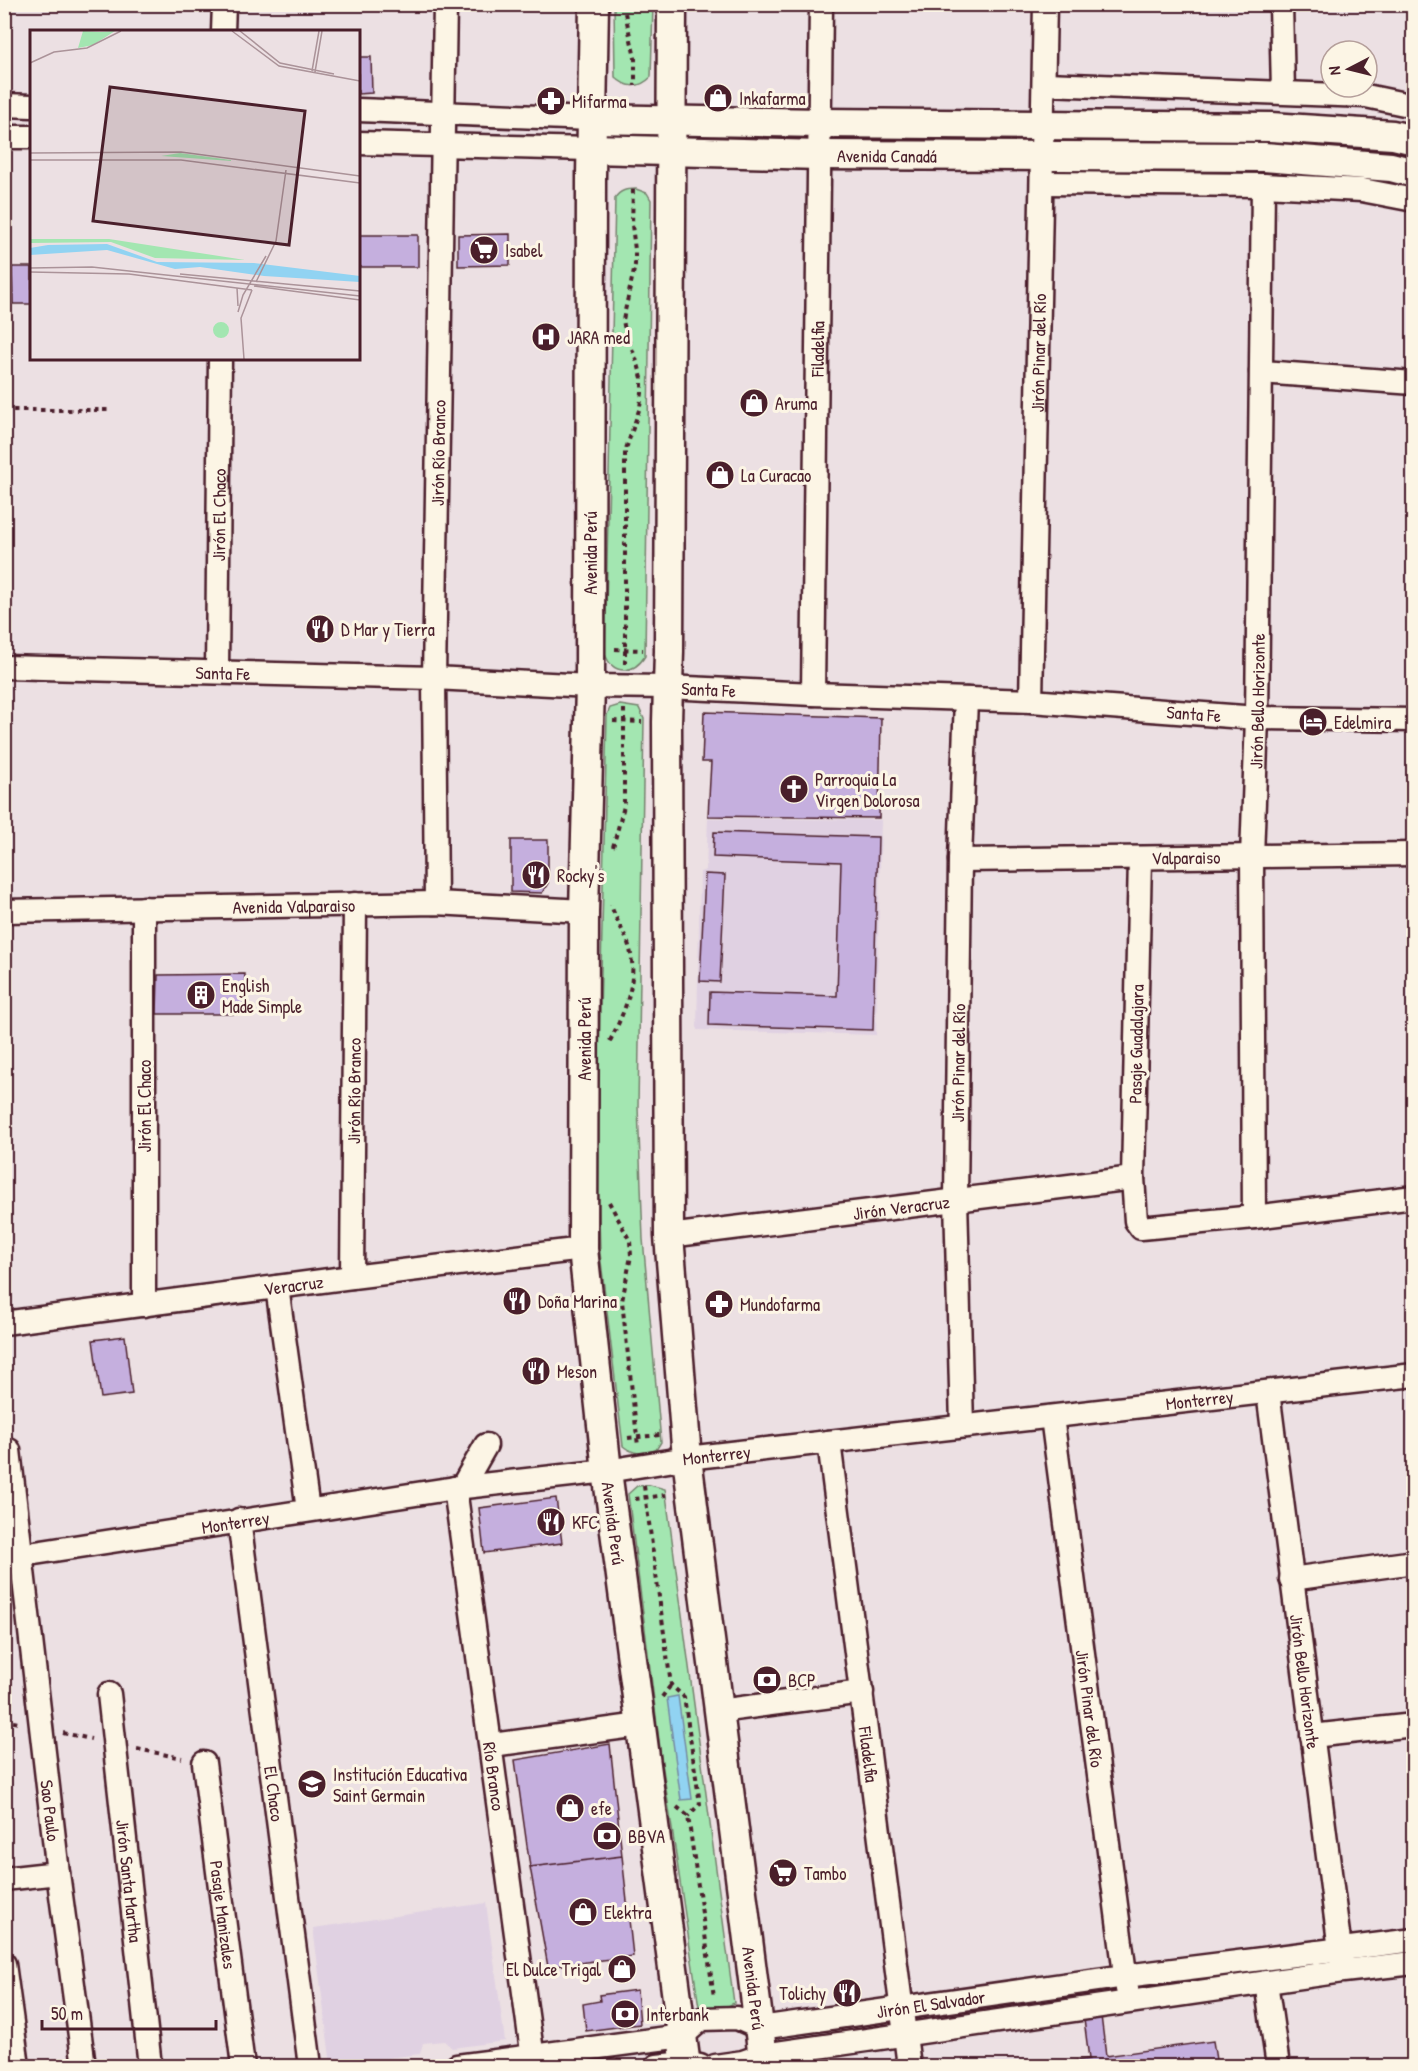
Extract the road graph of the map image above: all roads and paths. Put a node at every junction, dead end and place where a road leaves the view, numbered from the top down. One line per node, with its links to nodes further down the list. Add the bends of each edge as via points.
1 (224, 4): 9 (street)
2 (445, 4): 17 (street, Jirón Río Branco)
3 (594, 4): 18 (main road, Avenida Perú)
4 (623, 4): 11 (path, via 635,58)
5 (672, 4): 19 (main road, Avenida Perú)
6 (821, 4): 20 (street, Filadelfia)
7 (1045, 4): 10 (street, Jirón Pinar del Río)
8 (1281, 4): 12 (street)
9 (223, 30)
10 (1045, 84): 12 (street); 21 (street, Jirón Pinar del Río)
11 (635, 86)
12 (1283, 92): 15 (street, via 1366,96)
13 (4, 105): 14 (street)
14 (30, 106)
15 (1413, 106)
16 (360, 110): 17 (street, Avenida Canadá)
17 (443, 113): 18 (street, Avenida Canadá); 26 (street, Jirón Río Branco)
18 (592, 119): 19 (main road, Avenida Canadá); 27 (main road, Avenida Perú)
19 (671, 121): 20 (main road, Avenida Canadá); 28 (main road, Avenida Perú)
20 (820, 123): 21 (main road, Avenida Canadá); 29 (street, Filadelfia)
21 (1044, 126): 24 (main road, Avenida Canadá, via 1271,127 1393,135); 30 (street, Jirón Pinar del Río)
22 (4, 137): 23 (street)
23 (30, 137)
24 (1413, 140)
25 (360, 143): 26 (street, Avenida Canadá)
26 (442, 145): 27 (street, Avenida Canadá); 46 (street, Jirón Río Branco)
27 (591, 149): 28 (main road, Avenida Canadá); 47 (main road, Avenida Perú)
28 (671, 151): 29 (main road, Avenida Canadá); 48 (main road, Avenida Perú)
29 (819, 155): 30 (main road, Avenida Canadá); 49 (street, Filadelfia)
30 (1043, 170): 31 (main road, Avenida Canadá, via 1264,157); 32 (street, Avenida Canadá); 51 (street, Jirón Pinar del Río)
31 (1413, 172)
32 (1263, 185): 34 (street, Avenida Canadá, via 1362,190); 36 (street, Jirón Bello Horizonte)
33 (633, 189): 41 (path, via 634,265 623,320 639,364 642,393 625,452)
34 (1413, 200)
35 (220, 360): 45 (street, Jirón El Chaco)
36 (1262, 372): 37 (street); 53 (street, Jirón Bello Horizonte)
37 (1413, 383)
38 (4, 410): 39 (path)
39 (110, 410)
40 (605, 649): 41 (path)
41 (625, 650): 42 (path); 44 (path)
42 (645, 650)
43 (4, 667): 45 (street, Santa Fe)
44 (625, 669)
45 (217, 671): 46 (street, Santa Fe)
46 (434, 678): 47 (street, Santa Fe); 64 (street, Jirón Río Branco)
47 (590, 686): 48 (street, Santa Fe); 68 (main road, Avenida Perú)
48 (667, 687): 49 (street, Santa Fe); 75 (main road, Avenida Perú)
49 (813, 694): 50 (street, Santa Fe)
50 (966, 699): 51 (street, Santa Fe); 62 (street, Jirón Pinar del Río)
51 (1031, 700): 53 (street, Santa Fe)
52 (625, 705): 56 (path)
53 (1257, 718): 54 (street, Santa Fe); 60 (street, Jirón Bello Horizonte)
54 (1413, 720)
55 (606, 721): 56 (path)
56 (624, 722): 57 (path); 58 (path, via 624,806)
57 (644, 722)
58 (612, 853)
59 (1413, 854): 60 (street, Valparaiso)
60 (1252, 856): 61 (street, Valparaiso); 74 (street, Jirón Bello Horizonte)
61 (1140, 858): 62 (street, Valparaiso); 70 (street, Pasaje Guadalajara)
62 (960, 860): 73 (street, Jirón Pinar del Río)
63 (610, 899): 69 (path, via 627,939 633,968 628,1000)
64 (436, 903): 65 (street, Avenida Valparaiso); 68 (street, Avenida Valparaiso)
65 (355, 904): 66 (street, Avenida Valparaiso); 77 (street, Jirón Río Branco)
66 (144, 908): 67 (street, Avenida Valparaiso); 79 (street, Jirón El Chaco)
67 (4, 911)
68 (584, 911): 76 (main road, Avenida Perú)
69 (607, 1046)
70 (1133, 1179): 73 (street, Jirón Veracruz); 74 (street, Pasaje Guadalajara, via 1136,1221 1141,1228)
71 (606, 1196): 86 (path, via 630,1242 622,1302)
72 (1413, 1197): 74 (street)
73 (956, 1200): 75 (street, Jirón Veracruz); 84 (street, Jirón Pinar del Río)
74 (1254, 1217)
75 (669, 1236): 92 (main road, Avenida Perú)
76 (583, 1249): 77 (street, Veracruz); 93 (main road, Avenida Perú)
77 (351, 1277): 78 (street, Veracruz)
78 (277, 1287): 79 (street, Veracruz); 99 (street)
79 (144, 1305): 80 (street, Veracruz)
80 (4, 1323)
81 (1413, 1375): 82 (street, Monterrey)
82 (1268, 1392): 83 (street, Monterrey); 103 (street, Jirón Bello Horizonte)
83 (1052, 1417): 84 (street, Monterrey); 118 (street, Jirón Pinar del Río)
84 (962, 1426): 88 (street, Monterrey)
85 (660, 1435): 86 (path)
86 (637, 1437): 87 (path); 91 (path)
87 (622, 1439)
88 (829, 1442): 92 (street, Monterrey); 104 (street, Filadelfia)
89 (486, 1445): 95 (street)
90 (9, 1450): 101 (street, Sao Paulo)
91 (640, 1453)
92 (687, 1458): 93 (street, Monterrey); 106 (main road, Avenida Perú)
93 (607, 1471): 95 (street, Monterrey); 107 (main road, Avenida Perú)
94 (644, 1485): 97 (path)
95 (458, 1487): 99 (street, Monterrey); 110 (street, Río Branco)
96 (666, 1495): 97 (path)
97 (645, 1497): 98 (path); 120 (path, via 670,1685 684,1697 700,1804 688,1816)
98 (628, 1499)
99 (308, 1510): 100 (street, Monterrey)
100 (239, 1520): 101 (street, Monterrey); 131 (street, El Chaco)
101 (22, 1555): 112 (street, Sao Paulo)
102 (1413, 1562): 103 (street)
103 (1291, 1579): 109 (street, Jirón Bello Horizonte)
104 (862, 1692): 106 (street); 122 (street, Filadelfia)
105 (109, 1694): 129 (street, Jirón Santa Martha)
106 (719, 1712): 124 (main road, Avenida Perú)
107 (640, 1725): 110 (street); 125 (main road, Avenida Perú)
108 (1413, 1725): 109 (street)
109 (1311, 1736): 115 (street, Jirón Bello Horizonte)
110 (492, 1746): 126 (street, Río Branco)
111 (204, 1763): 130 (street, Pasaje Manizales)
112 (58, 1873): 113 (street); 128 (street, Sao Paulo)
113 (4, 1879)
114 (1413, 1940): 115 (street, Jirón El Salvador)
115 (1341, 1961): 116 (street, Jirón El Salvador); 118 (street, Jirón El Salvador); 119 (street, Jirón El Salvador)
116 (1413, 1963)
117 (4, 1964): 127 (street)
118 (1125, 1976): 121 (street, Jirón Pinar del Río); 122 (street, Jirón El Salvador)
119 (1266, 1982): 121 (street, Jirón El Salvador); 136 (street)
120 (715, 2000)
121 (1129, 2001): 123 (street, Jirón El Salvador)
122 (902, 2008): 123 (street, Filadelfia); 124 (street, Jirón El Salvador)
123 (905, 2033): 124 (street, Jirón El Salvador); 135 (street, Filadelfia)
124 (762, 2050): 125 (street, Jirón El Salvador, via 737,2018 702,2019); 134 (street, Jirón El Salvador, via 743,2062)
125 (689, 2058): 126 (street, Jirón El Salvador); 133 (street, Jirón El Salvador)
126 (534, 2062): 132 (street, Jirón El Salvador)
127 (18, 2067)
128 (84, 2067)
129 (150, 2067)
130 (243, 2067)
131 (310, 2067)
132 (457, 2067)
133 (657, 2067)
134 (715, 2067)
135 (909, 2067)
136 (1278, 2067)

